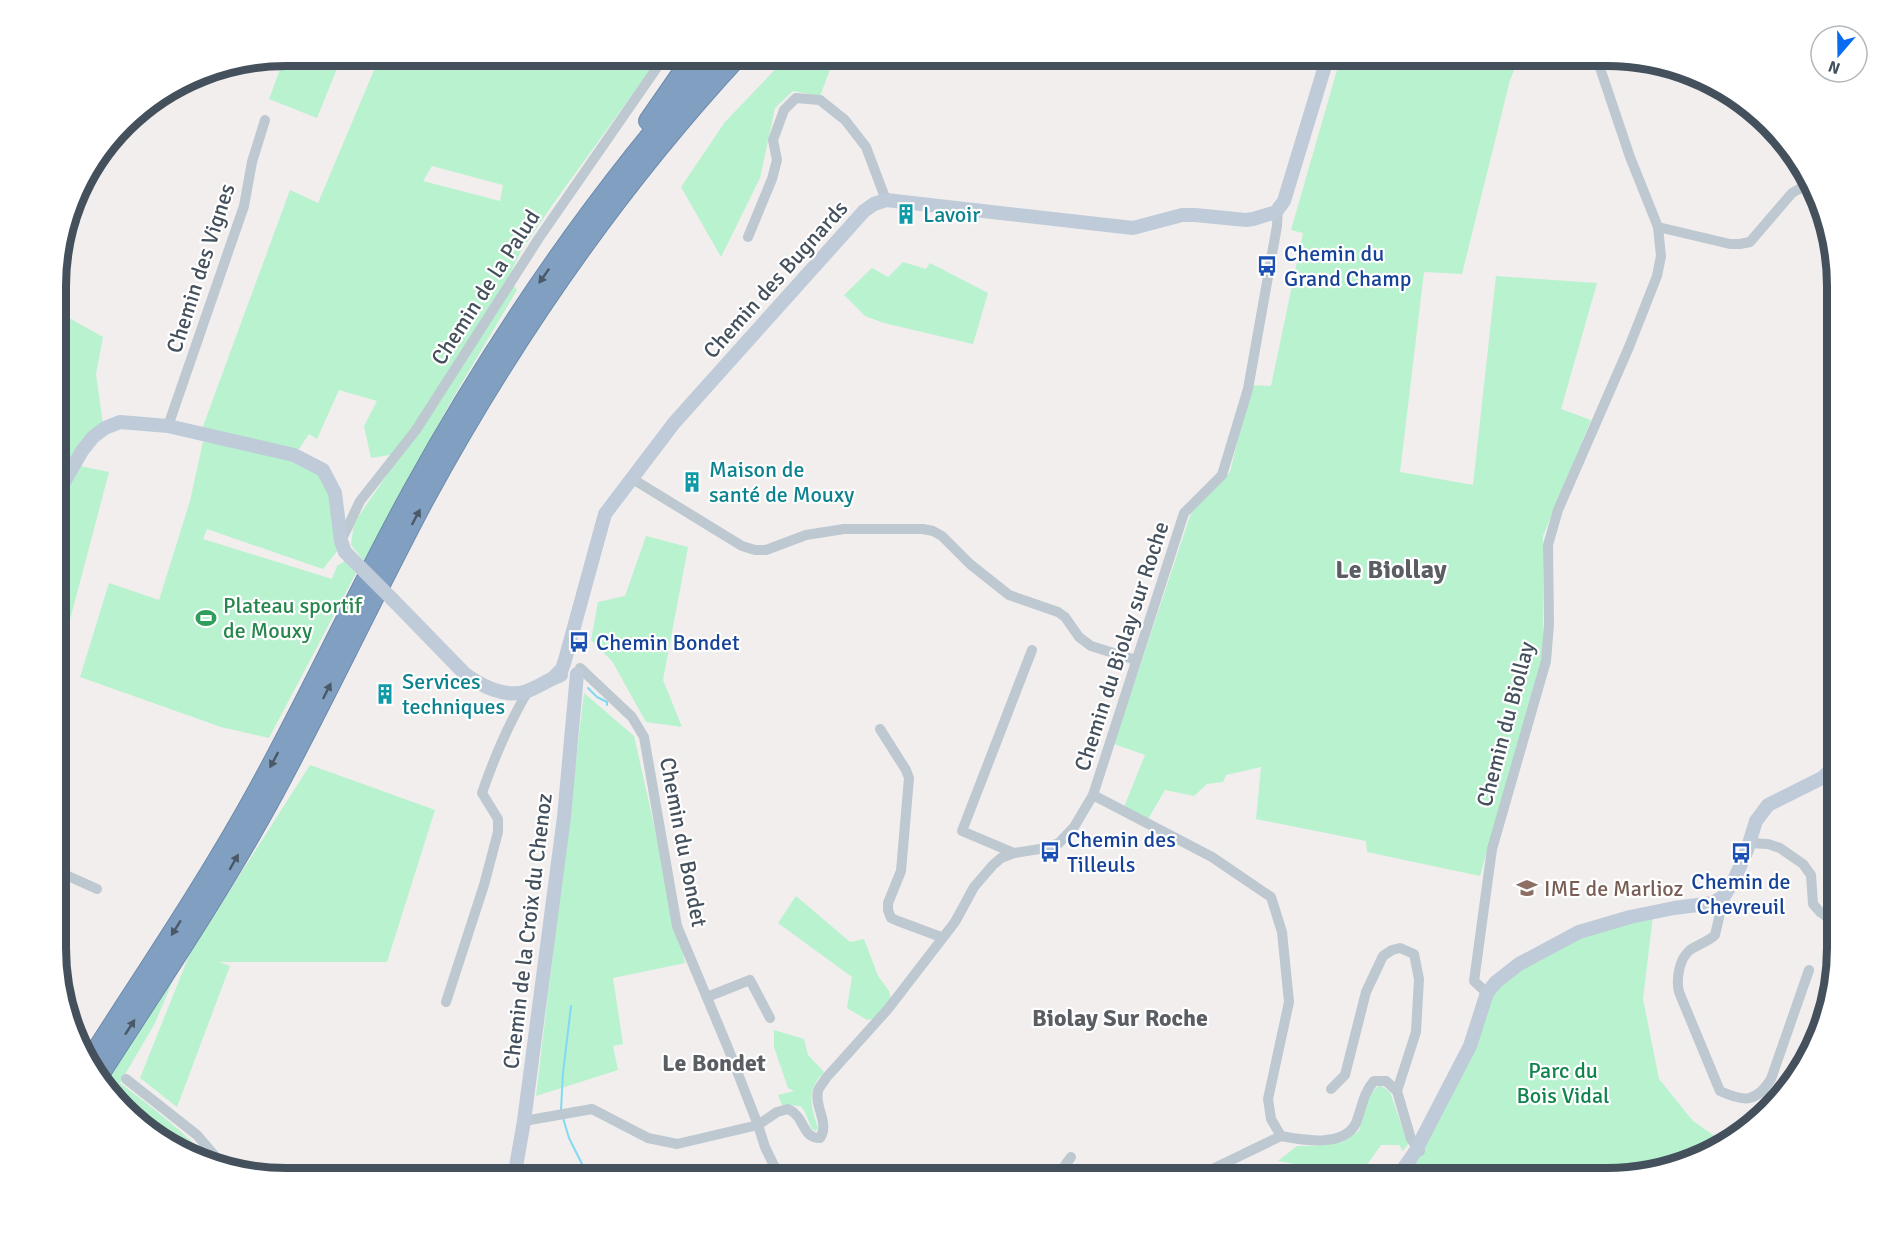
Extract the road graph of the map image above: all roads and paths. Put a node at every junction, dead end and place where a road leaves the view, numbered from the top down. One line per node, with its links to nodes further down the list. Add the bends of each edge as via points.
1 (658, 66): 17 (street, Chemin de la Palud, via 539,238 416,430 360,501)
2 (686, 66): 12 (highway)
3 (709, 66): 12 (highway, via 647,138)
4 (730, 66): 38 (highway, one-way to 4, via 205,912 274,794 425,500 495,379 601,224 656,152)
5 (1325, 66): 10 (street)
6 (1599, 66): 11 (street)
7 (265, 120): 14 (street, Chemin des Vignes, via 244,206)
8 (1804, 188): 11 (street, via 1792,193 1750,242 1730,244)
9 (886, 200): 10 (street, via 1133,228 1182,215 1246,220 1270,215); 13 (street, via 866,147 845,120 820,100 796,98 784,110 773,140 777,160); 15 (street, Chemin des Bugnards, via 864,211 674,423)
10 (1279, 207): 19 (street, Chemin du Biolay sur Roche, via 1248,389 1222,475 1184,513)
11 (1658, 226): 33 (street, Chemin du Biollay, via 1661,256 1657,276 1558,510 1548,545 1546,661 1492,849 1474,981)
12 (578, 228): 37 (highway, one-way to 37, via 458,411 389,533 230,839)
13 (748, 237)
14 (168, 426): 16 (street, via 120,422 105,428 82,451); 17 (street, via 294,455 323,470 335,493)
15 (631, 478): 19 (street, via 754,550 844,529 933,531 1009,595 1058,612 1091,646); 20 (street, Chemin des Bugnards, via 605,514)
16 (66, 479)
17 (341, 541): 21 (street, bridge, via 345,552 465,674 494,690)
18 (1032, 650): 26 (street, via 962,831)
19 (1136, 660): 24 (street, Chemin du Biolay sur Roche)
20 (570, 670): 21 (street); 34 (street, Chemin du Bondet, via 592,681 632,717 644,737 676,926); 42 (street, Chemin de la Croix du Chenoz, via 564,817)
21 (528, 691): 35 (street, via 482,793 498,819 498,832)
22 (880, 729): 31 (street, via 909,778 901,871 888,910 891,918)
23 (1827, 773): 25 (street, via 1768,805 1756,821)
24 (1093, 795): 26 (street, Chemin du Biolay sur Roche, via 1059,843); 44 (street, via 1212,857 1271,897 1282,932 1289,1002 1268,1099)
25 (1750, 839): 29 (street, via 1735,878); 30 (street, via 1790,854 1808,870 1813,904)
26 (1014, 853): 31 (street, via 983,875)
27 (66, 875): 28 (street)
28 (97, 889)
29 (1719, 899): 32 (street, via 1718,927 1713,938 1687,954 1677,980 1720,1091 1737,1099 1752,1098 1764,1091); 33 (street, via 1630,916 1578,932 1519,964)
30 (1827, 917)
31 (942, 937): 43 (street, via 888,1009 818,1091 824,1127 820,1137 809,1135 798,1114 788,1109)
32 (1809, 970)
33 (1487, 991): 45 (street, via 1470,1046)
34 (707, 997): 36 (street, via 750,980); 43 (street, Chemin du Bondet)
35 (446, 1002)
36 (770, 1018)
37 (94, 1054)
38 (103, 1070)
39 (126, 1079): 46 (street, via 197,1135)
40 (1331, 1089): 41 (street, via 1345,1075 1366,992 1383,957 1400,948 1414,954 1419,979 1416,1032)
41 (1397, 1091): 44 (street, via 1386,1081 1374,1081 1367,1089 1355,1126 1344,1135 1316,1142); 45 (street)
42 (524, 1121): 43 (street, via 592,1109 648,1138 677,1144); 48 (street, Chemin de la Croix du Chenoz)
43 (758, 1125): 49 (street, Chemin du Bondet)
44 (1281, 1136): 51 (street)
45 (1417, 1146): 52 (street)
46 (215, 1156)
47 (1071, 1157): 50 (street)
48 (516, 1168)
49 (775, 1168)
50 (1063, 1168)
51 (1215, 1168)
52 (1403, 1168)

